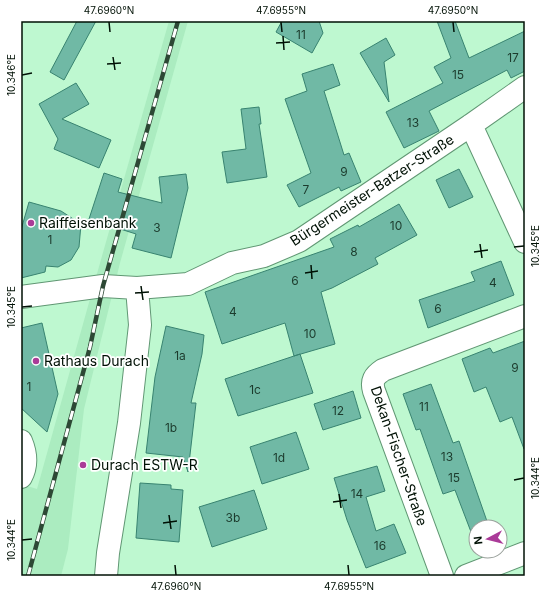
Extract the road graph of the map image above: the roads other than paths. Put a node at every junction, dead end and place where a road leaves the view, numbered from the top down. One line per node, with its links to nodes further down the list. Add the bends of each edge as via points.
1 (525, 87): 2 (street, Bürgermeister-Batzer-Straße)
2 (471, 125): 3 (street); 4 (street, Bürgermeister-Batzer-Straße, via 299,242 264,256 232,263 188,284)
3 (525, 242)
4 (137, 288): 5 (street, Bürgermeister-Batzer-Straße, via 103,286); 10 (street, via 140,324 129,424)
5 (21, 297)
6 (525, 316): 11 (street, Dekan-Fischer-Straße, via 383,370 372,384)
7 (21, 441): 8 (street, via 26,460)
8 (21, 477)
9 (525, 553): 12 (street)
10 (106, 576)
11 (442, 576)
12 (466, 576)

